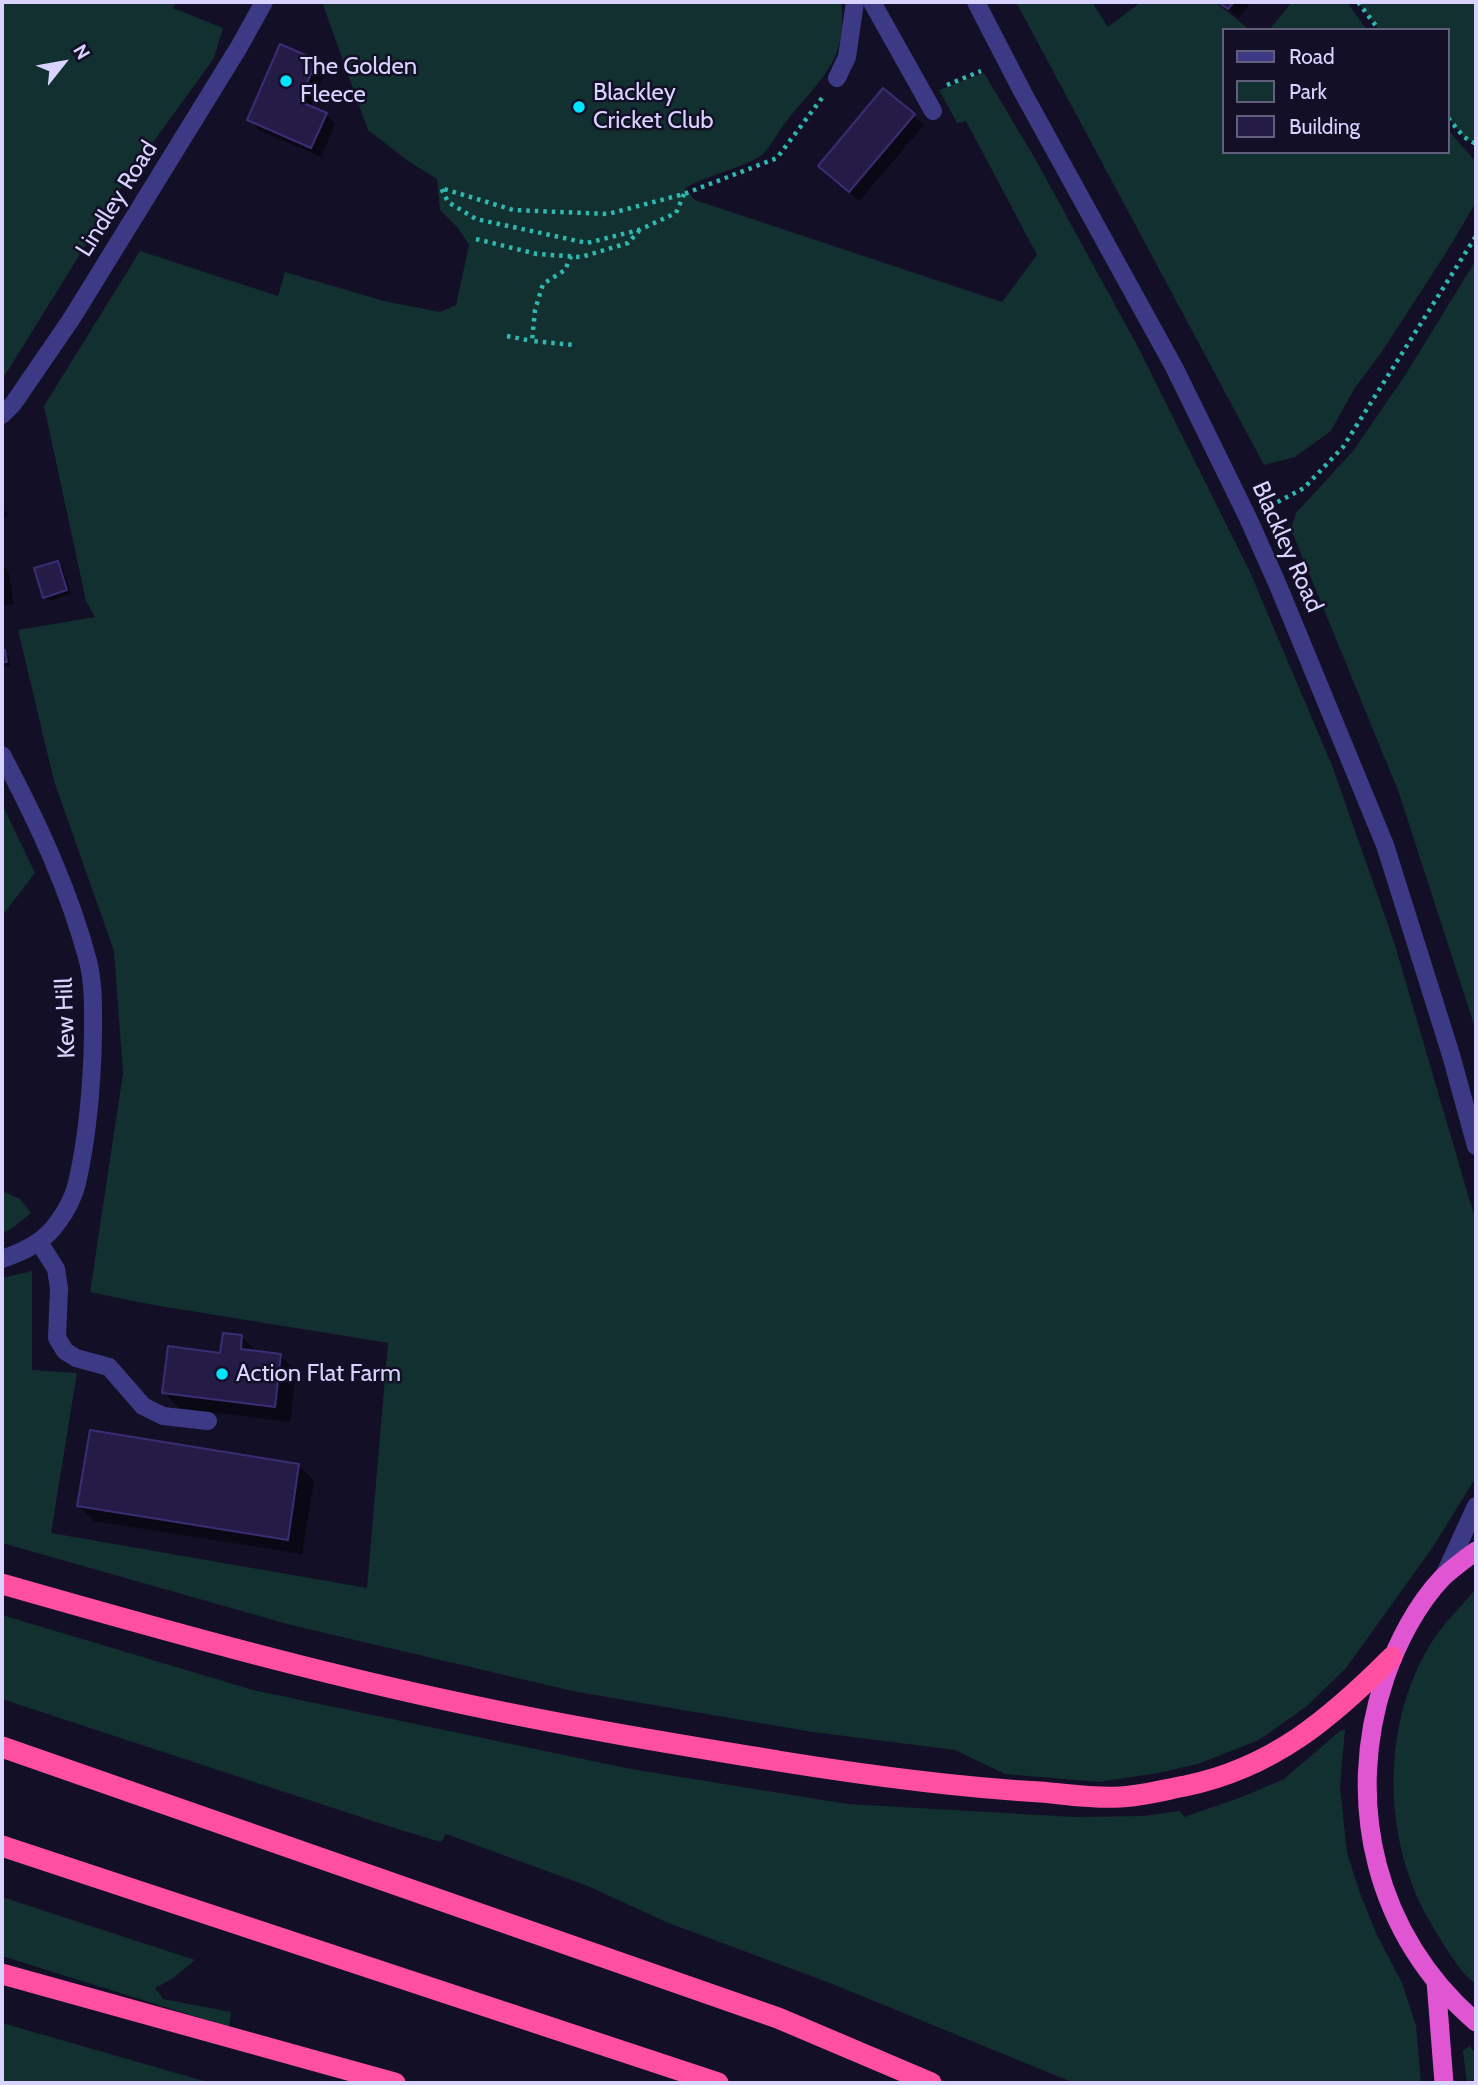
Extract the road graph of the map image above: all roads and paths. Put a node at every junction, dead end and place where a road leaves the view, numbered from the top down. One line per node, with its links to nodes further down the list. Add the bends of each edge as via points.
1 (264, 2): 21 (street, Lindley Road, via 78,307)
2 (855, 2): 8 (street, via 847,57)
3 (872, 2): 10 (street)
4 (976, 2): 22 (street, Blackley Road, via 1174,367)
5 (1358, 2): 6 (path)
6 (1378, 28)
7 (976, 73): 9 (path)
8 (837, 78): 13 (path, via 777,158)
9 (938, 88)
10 (933, 111)
11 (1450, 120): 12 (path)
12 (1476, 144)
13 (684, 194): 14 (path, via 676,213); 14 (path, via 608,214 513,210 441,188 449,202 476,219 587,243)
14 (639, 230): 17 (path, via 628,243)
15 (1476, 236): 22 (path, via 1343,447 1304,488)
16 (476, 239): 17 (path, via 537,254)
17 (571, 256): 19 (path, via 565,270 543,284)
18 (507, 336): 19 (path)
19 (532, 341): 20 (path)
20 (573, 345)
21 (2, 415)
22 (1248, 518): 24 (street, Blackley Road, via 1385,845)
23 (2, 755): 25 (street, Kew Hill, via 58,870 85,952 93,995 91,1091 77,1185 59,1220)
24 (1476, 1146)
25 (39, 1242): 26 (street, Kew Hill); 27 (street, via 55,1269 57,1338 65,1351 109,1367 143,1406 163,1416)
26 (2, 1259)
27 (208, 1421)
28 (1476, 1506): 30 (street)
29 (1476, 1550): 30 (highway)
30 (1443, 1578): 32 (highway)
31 (2, 1584): 32 (highway, via 345,1677 591,1730 846,1772 979,1788 1119,1797 1187,1786 1260,1760 1331,1716)
32 (1392, 1657): 36 (highway, via 1371,1734 1367,1812 1378,1867 1397,1920)
33 (2, 1747): 40 (highway, via 778,2018)
34 (2, 1846): 39 (highway)
35 (2, 1974): 38 (highway)
36 (1436, 1981): 37 (highway); 41 (highway)
37 (1476, 2022)
38 (395, 2083)
39 (718, 2083)
40 (931, 2083)
41 (1444, 2083)

